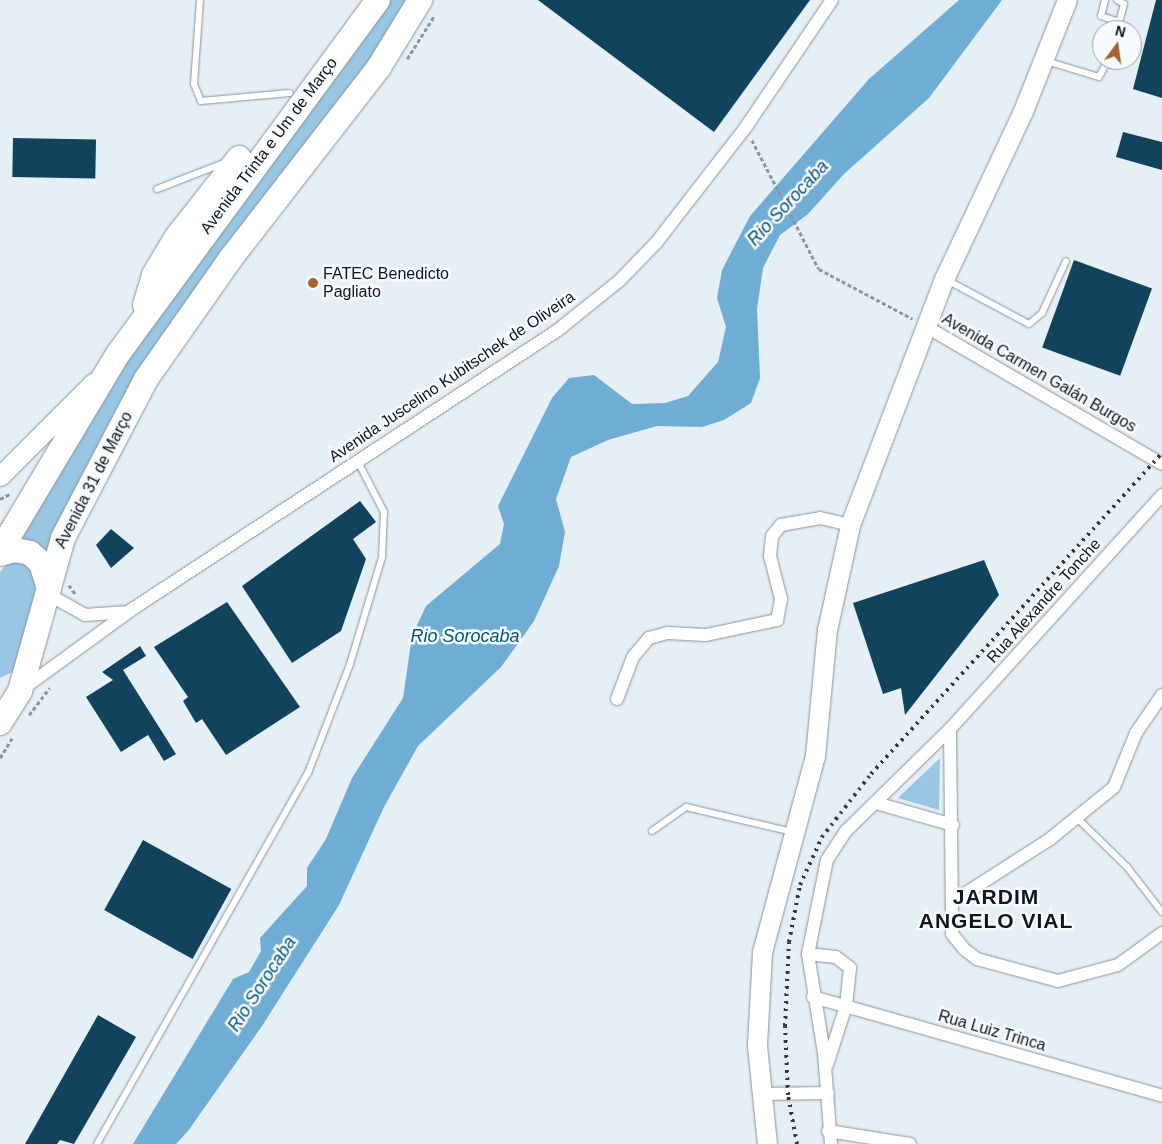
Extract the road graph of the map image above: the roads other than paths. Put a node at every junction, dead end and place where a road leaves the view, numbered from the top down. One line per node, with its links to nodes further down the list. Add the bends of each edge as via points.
1 (200, 0): 13 (lane, via 194,84 200,101)
2 (372, 0): 13 (highway)
3 (378, 0): 18 (highway, Avenida Trinta e Um de Março)
4 (832, 0): 21 (street, Avenida Juscelino Kubitschek de Oliveira, via 746,127 656,243 620,281 558,330)
5 (1067, 0): 11 (main road)
6 (1105, 0): 9 (lane, via 1101,16)
7 (1117, 0): 10 (lane, via 1124,4)
8 (428, 4): 27 (highway, Avenida 31 de Março, via 231,258 146,379 96,467 57,554)
9 (1113, 20)
10 (1120, 20)
11 (1042, 60): 12 (lane, via 1099,77); 17 (main road)
12 (1103, 70)
13 (290, 93): 14 (highway)
14 (243, 153): 15 (lane, via 186,181); 18 (highway, via 154,275)
15 (157, 189)
16 (1066, 261): 17 (lane, via 1042,313 1029,324)
17 (944, 279): 19 (main road)
18 (140, 322): 20 (highway)
19 (925, 326): 22 (street, Avenida Carmen Galán Burgos); 25 (main road)
20 (112, 363): 23 (main road); 26 (highway)
21 (357, 460): 28 (street, Avenida Juscelino Kubitschek de Oliveira); 50 (lane, via 384,512 382,557 350,664 308,772)
22 (1162, 464)
23 (0, 476)
24 (1162, 496): 33 (street, Rua Alexandre Tonche)
25 (850, 525): 31 (street, via 820,518 781,525 772,536 770,556 782,599 777,620 706,635 668,633 649,638 633,657); 38 (main road, via 827,630 815,756)
26 (0, 553): 27 (highway, via 15,550 30,553)
27 (58, 584): 28 (street, Avenida Juscelino Kubitschek de Oliveira, via 53,597 85,615 103,617); 29 (highway, Avenida 31 de Março)
28 (131, 610): 29 (street, Avenida Juscelino Kubitschek de Oliveira)
29 (10, 691): 32 (highway, Avenida 31 de Março)
30 (1162, 695): 35 (street, via 1136,733 1114,787)
31 (616, 699)
32 (8, 728)
33 (950, 729): 34 (street, Rua Alexandre Tonche); 36 (street)
34 (876, 803): 36 (street); 42 (street, Rua Alexandre Tonche, via 846,831 827,860)
35 (1077, 818): 39 (street); 40 (lane, via 1127,867)
36 (953, 826): 39 (street)
37 (652, 831): 38 (lane, via 686,807)
38 (796, 833): 48 (main road, via 762,952 757,1046)
39 (952, 902): 41 (street, via 952,934 977,959 1058,982 1118,965)
40 (1162, 912)
41 (1162, 933)
42 (808, 954): 43 (street, Rua Alexandre Tonche); 44 (street, via 836,957 850,968)
43 (813, 997): 44 (street, Rua Luiz Trinca); 45 (street, Rua Alexandre Tonche)
44 (846, 1006): 45 (street); 47 (street, Rua Luiz Trinca)
45 (826, 1068): 46 (street, Rua Alexandre Tonche)
46 (828, 1093): 48 (street); 49 (street, Rua Alexandre Tonche)
47 (1162, 1096)
48 (763, 1101): 51 (main road); 52 (main road)
49 (828, 1131): 53 (street, Rua Alexandre Tonche); 54 (street)
50 (97, 1144)
51 (767, 1144)
52 (776, 1144)
53 (831, 1144)
54 (910, 1144)

